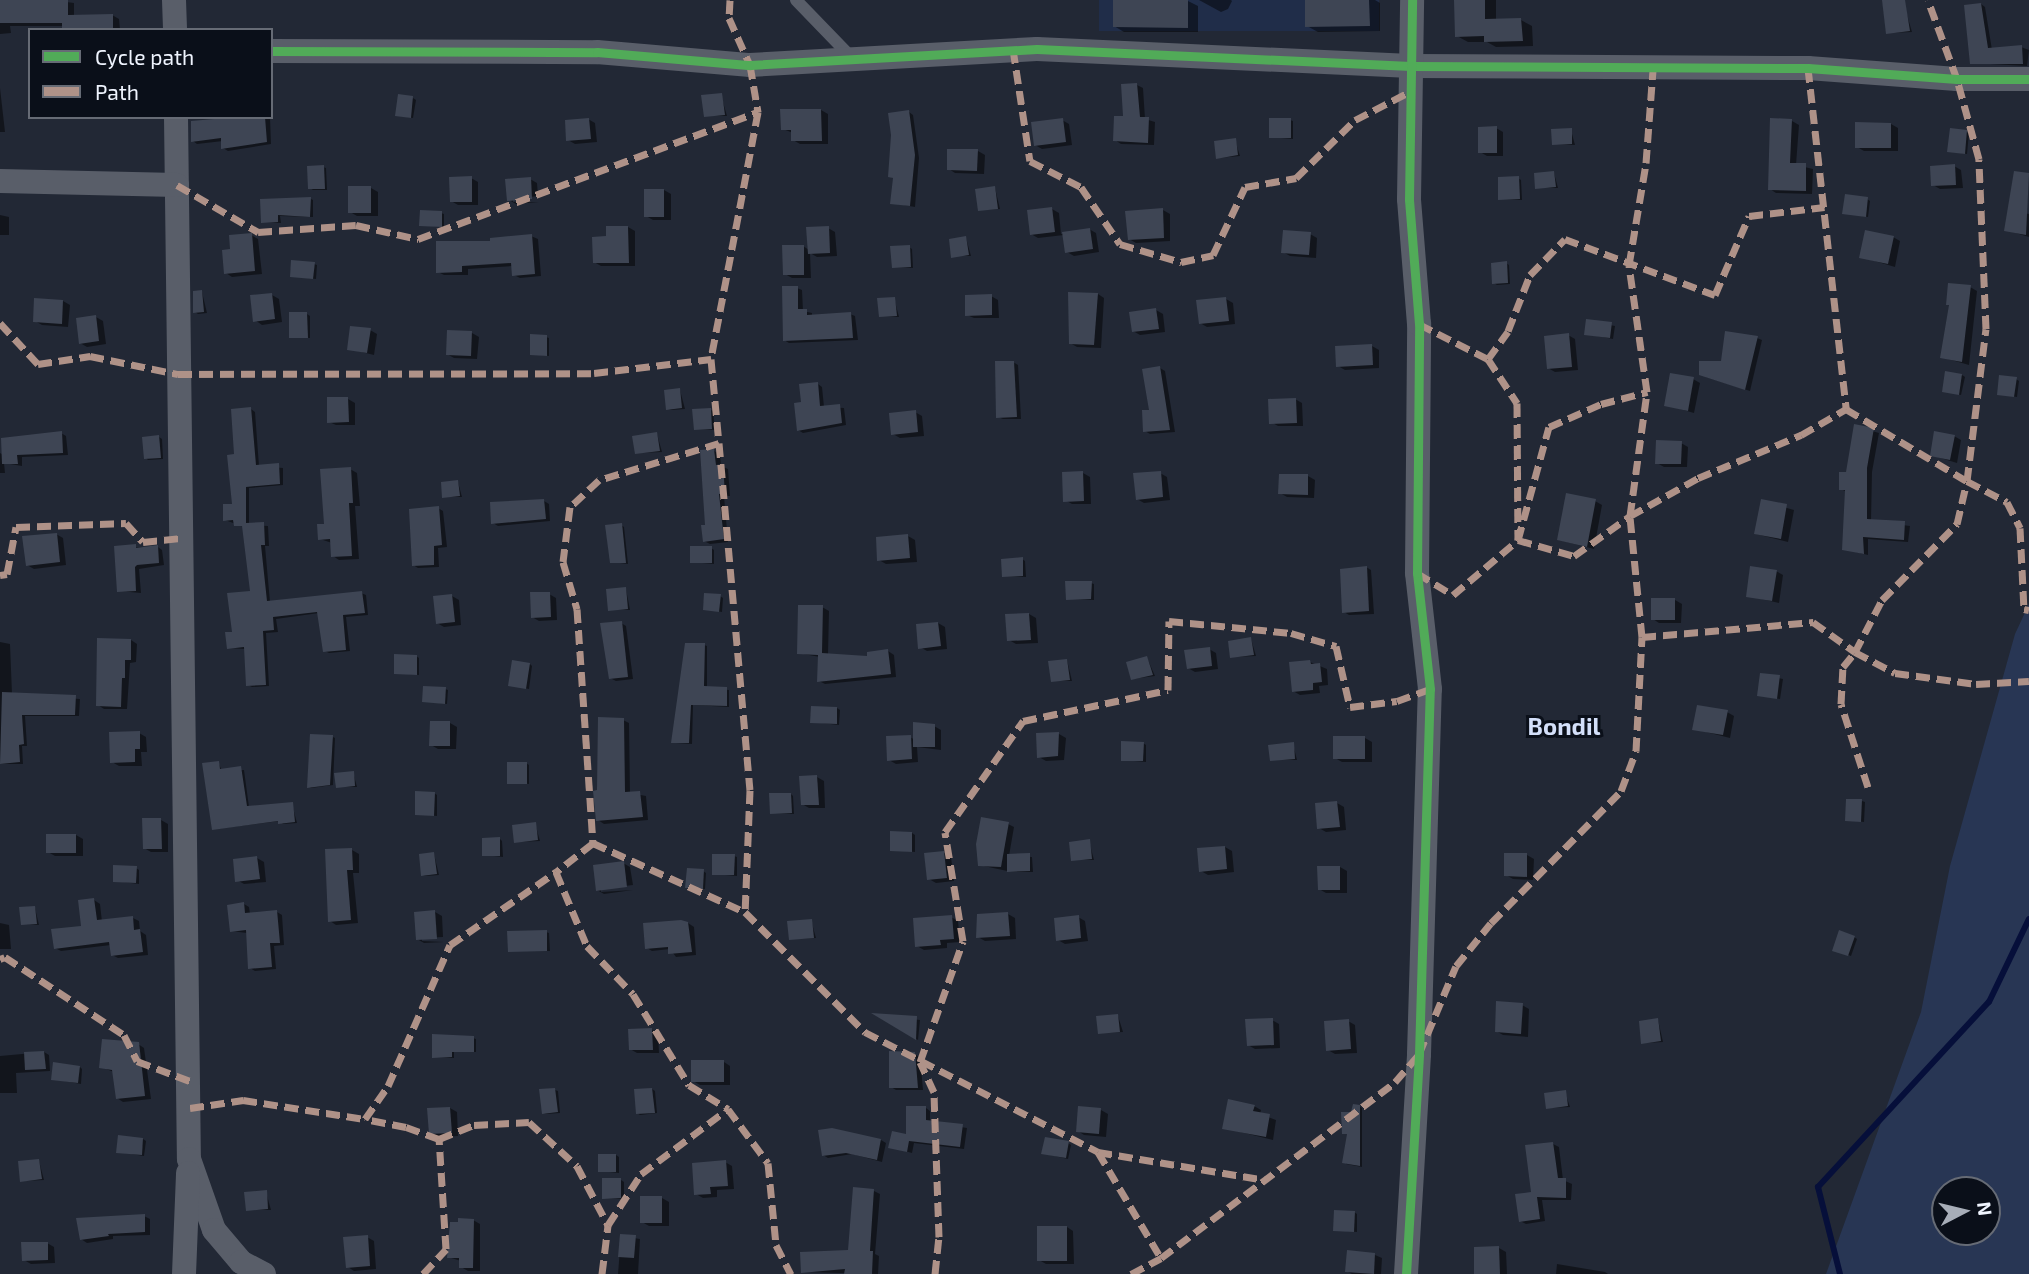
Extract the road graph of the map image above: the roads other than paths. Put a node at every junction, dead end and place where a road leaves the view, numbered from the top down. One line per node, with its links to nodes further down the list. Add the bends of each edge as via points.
1 (174, 0): 4 (street)
2 (796, 0): 6 (lane)
3 (1412, 0): 7 (street)
4 (175, 28)
5 (273, 51): 6 (street, via 597,52 750,65)
6 (855, 61): 7 (street, via 1037,49)
7 (1411, 66): 8 (street, via 1808,68 1957,79); 15 (street, via 1409,199 1419,324 1417,573 1430,689 1419,1054)
8 (2029, 79)
9 (176, 119): 11 (street)
10 (0, 181): 11 (street)
11 (177, 185): 12 (street)
12 (189, 1159): 13 (street); 14 (street, via 214,1230 241,1262)
13 (184, 1274)
14 (264, 1274)
15 (1406, 1274)

